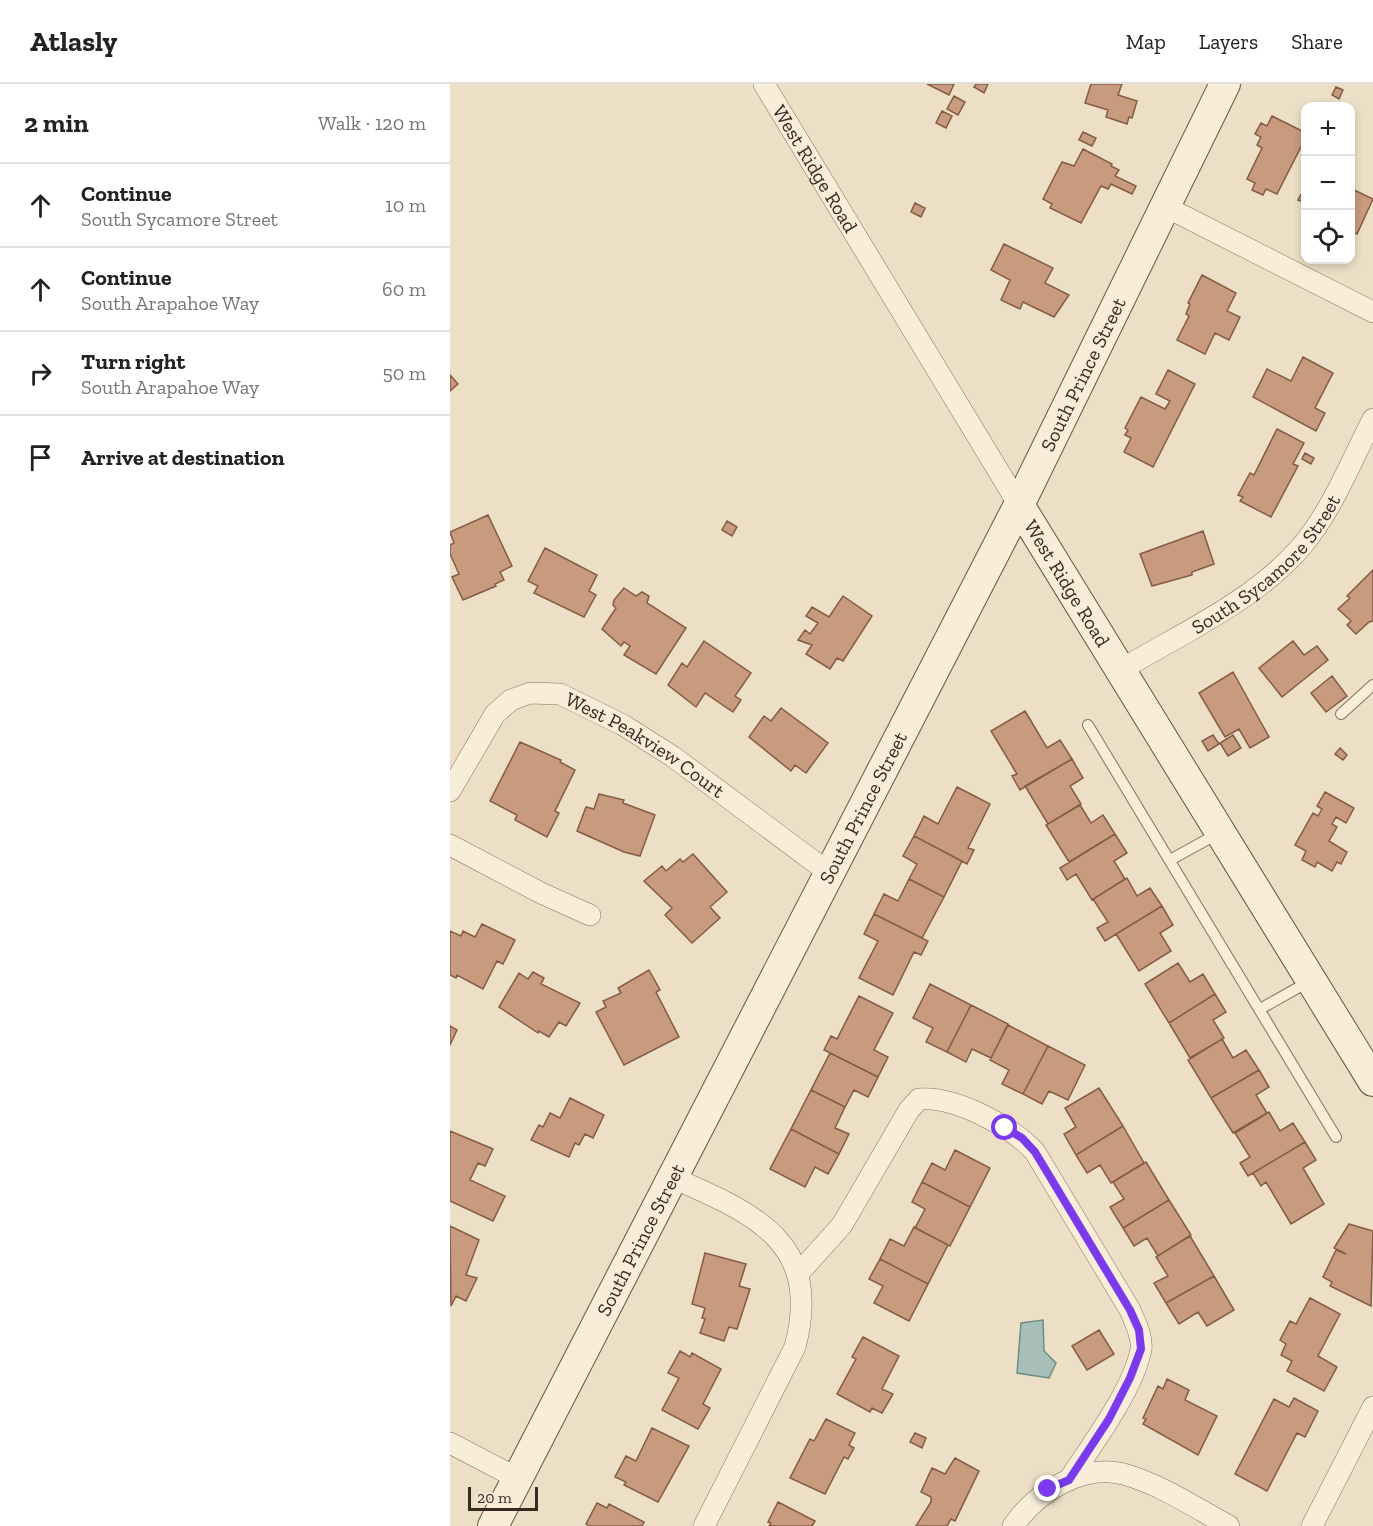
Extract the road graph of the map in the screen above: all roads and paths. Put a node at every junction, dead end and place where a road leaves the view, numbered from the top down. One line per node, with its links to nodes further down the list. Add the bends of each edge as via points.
1 (764, 84): 6 (street, West Ridge Road)
2 (1225, 84): 3 (street, South Prince Street)
3 (1167, 207): 4 (street); 6 (street, South Prince Street)
4 (1373, 312)
5 (1373, 419): 7 (street, South Sycamore Street, via 1316,526 1279,570 1243,597)
6 (1019, 505): 7 (street, West Ridge Road); 15 (street, South Prince Street)
7 (1119, 671): 12 (street, West Ridge Road)
8 (1373, 685): 9 (lane)
9 (1341, 714)
10 (1088, 725): 14 (lane)
11 (450, 791): 15 (street, West Peakview Court, via 495,714 511,700 530,693 560,694 623,725 672,756)
12 (1220, 833): 14 (lane); 17 (street, West Ridge Road)
13 (450, 845): 16 (street)
14 (1170, 860): 18 (lane)
15 (828, 872): 21 (street, South Prince Street)
16 (590, 915)
17 (1311, 980): 18 (lane); 19 (street, West Ridge Road)
18 (1260, 1009): 20 (lane)
19 (1373, 1081)
20 (1336, 1137)
21 (671, 1177): 22 (street, via 723,1199 765,1225 785,1247); 25 (street, South Prince Street)
22 (798, 1274): 26 (street, via 842,1225 919,1099 953,1103 1022,1138 1035,1152 1139,1330 1141,1349 1130,1378 1109,1419); 28 (street, via 803,1299 795,1347)
23 (1373, 1407): 31 (street)
24 (450, 1443): 25 (street)
25 (517, 1478): 27 (street, South Prince Street)
26 (1069, 1480): 29 (street, via 1041,1495); 30 (street, via 1124,1474)
27 (493, 1526)
28 (704, 1526)
29 (1012, 1526)
30 (1229, 1526)
31 (1312, 1526)

